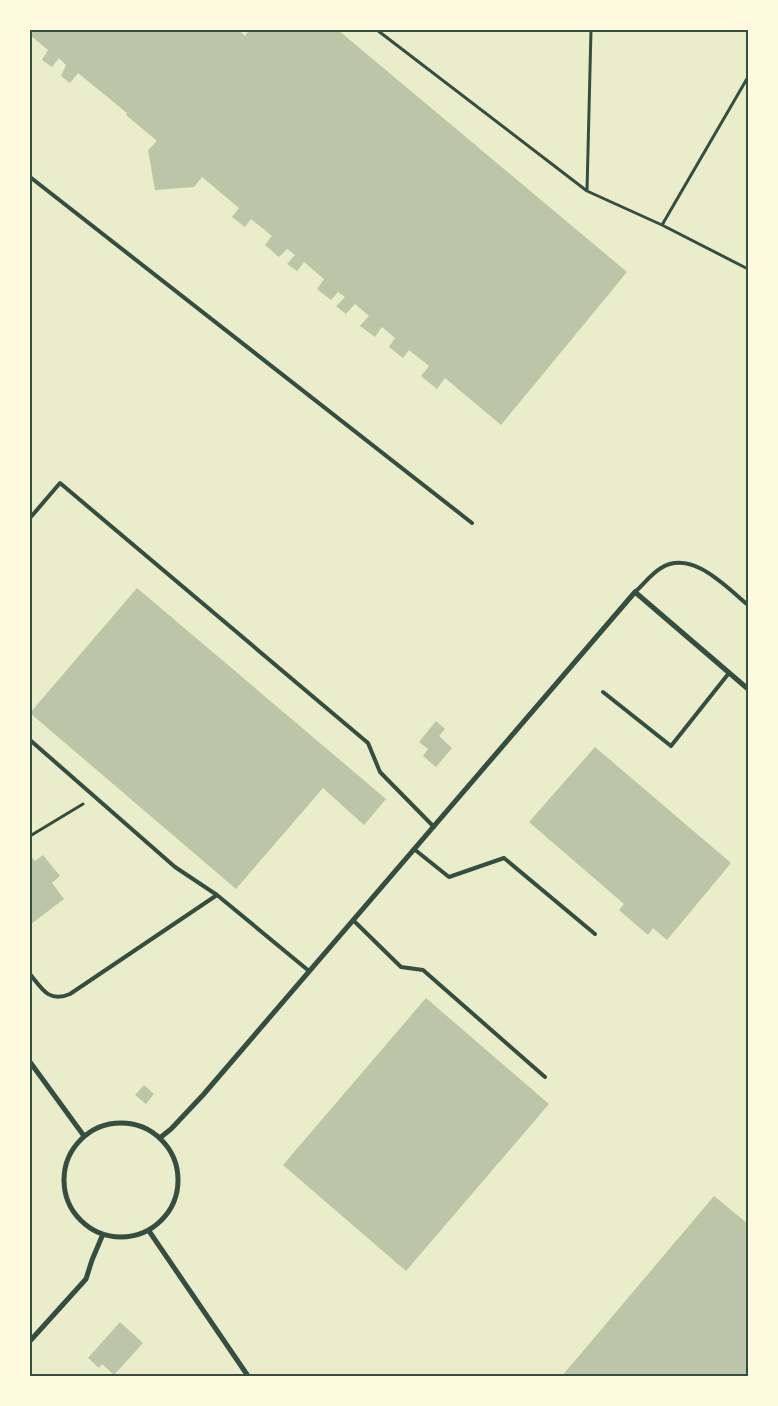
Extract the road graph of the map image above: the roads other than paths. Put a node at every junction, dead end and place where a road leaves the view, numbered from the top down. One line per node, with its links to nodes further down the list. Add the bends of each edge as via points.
1 (30, 177): 3 (lane)
2 (30, 518): 10 (lane, via 60,483 368,743 380,772)
3 (472, 523)
4 (635, 592): 5 (lane, via 660,568 673,563 690,563 708,572); 6 (street); 10 (street)
5 (748, 605)
6 (729, 673): 7 (street); 8 (lane, via 671,746)
7 (748, 689)
8 (603, 692)
9 (30, 740): 12 (lane, via 175,867)
10 (434, 827): 11 (street)
11 (414, 849): 13 (street); 14 (lane, via 448,877 504,858)
12 (217, 895): 15 (lane); 16 (lane, via 70,994 48,995)
13 (353, 920): 15 (street); 18 (lane, via 402,967 423,970)
14 (595, 934)
15 (309, 971): 20 (street, via 203,1095)
16 (30, 974)
17 (30, 1062): 19 (street)
18 (545, 1077)
19 (84, 1136): 20 (street, via 114,1122 131,1122); 22 (street, via 72,1149 66,1165 67,1199 87,1226)
20 (161, 1137): 21 (street, via 174,1155 179,1176 176,1198 166,1217)
21 (149, 1231): 22 (street, via 134,1236); 24 (street)
22 (103, 1234): 23 (street, via 86,1279)
23 (30, 1341)
24 (248, 1376)

